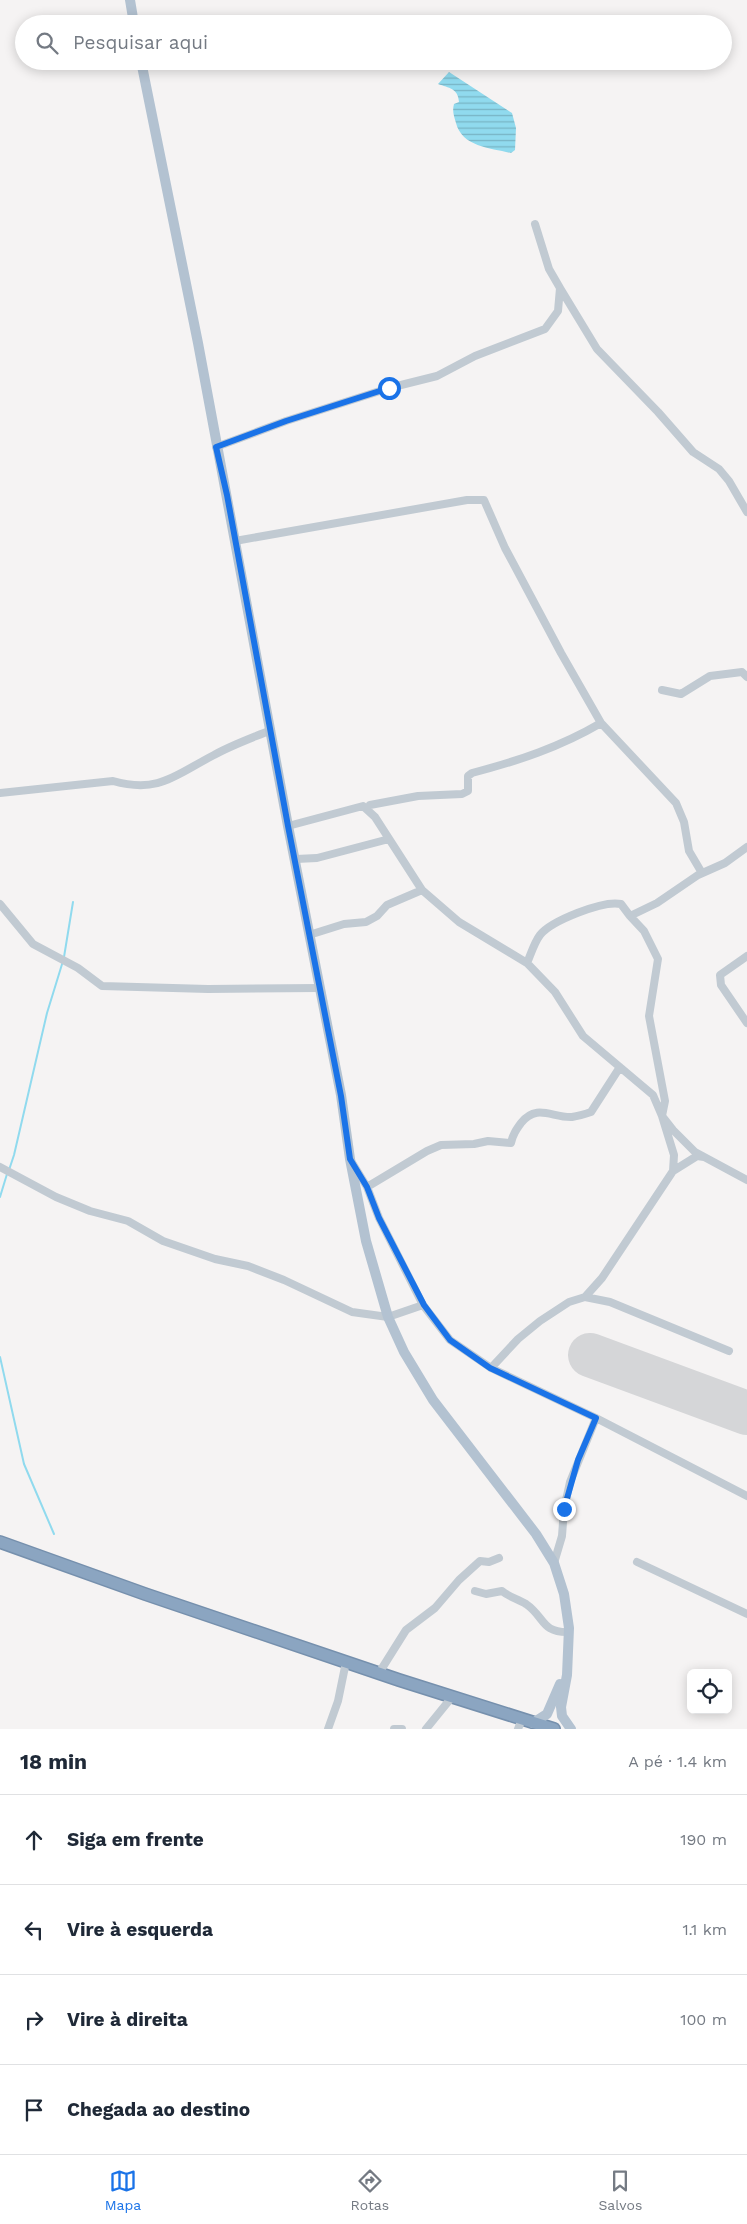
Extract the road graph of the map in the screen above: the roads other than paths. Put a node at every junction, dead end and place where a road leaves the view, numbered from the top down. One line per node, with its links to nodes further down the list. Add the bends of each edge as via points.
1 (130, 0): 2 (main road)
2 (132, 15)
3 (143, 70): 6 (main road)
4 (535, 224): 5 (street)
5 (560, 288): 6 (street, via 558,311 545,329 475,356 437,376 286,421); 7 (street, via 597,349 692,452 718,469)
6 (216, 447): 8 (main road)
7 (747, 512)
8 (235, 541): 11 (street, via 467,500 484,500 505,548); 12 (main road)
9 (745, 674): 10 (street, via 710,676 681,694)
10 (662, 690)
11 (601, 723): 14 (street, via 564,744 516,762 472,773 468,776 468,791 462,794 418,796); 19 (street, via 676,803 684,822 689,851)
12 (271, 730): 13 (street, via 214,755 182,775 154,785 130,786 113,781); 15 (main road)
13 (1, 791)
14 (370, 805)
15 (288, 826): 16 (street, via 363,806); 18 (main road)
16 (389, 840): 18 (street); 20 (street)
17 (747, 847): 19 (street)
18 (296, 860): 23 (main road)
19 (702, 873): 22 (street, via 657,903)
20 (422, 890): 23 (street, via 387,905 366,922 344,924); 25 (street, via 459,922)
21 (0, 904): 26 (street, via 33,944 78,968 102,986)
22 (630, 916): 25 (street, via 621,904 612,903 561,918 539,936); 29 (street, via 644,931 658,959 649,1016 665,1101)
23 (309, 935): 26 (main road)
24 (747, 956): 27 (street, via 720,974 721,985)
25 (527, 963): 28 (street, via 555,992 583,1036)
26 (319, 988): 31 (main road)
27 (747, 1023)
28 (620, 1067): 29 (street, via 653,1095); 35 (street, via 591,1112 571,1117 534,1112 514,1131 511,1143 488,1141 441,1145)
29 (662, 1116): 30 (street, via 695,1152); 33 (street, via 674,1155)
30 (707, 1158): 33 (street, via 697,1156); 34 (street)
31 (350, 1159): 35 (street); 38 (main road, via 373,1270)
32 (0, 1167): 38 (street, via 56,1197 90,1211 128,1221 163,1240 215,1259 248,1266 352,1312)
33 (673, 1171): 36 (street, via 602,1278)
34 (747, 1180)
35 (367, 1187): 37 (street, via 379,1218)
36 (585, 1297): 39 (street, via 610,1302); 40 (street, via 569,1302 540,1322)
37 (424, 1305): 38 (street); 40 (street, via 450,1340)
38 (388, 1317): 46 (main road, via 404,1352 433,1400 536,1534)
39 (729, 1351)
40 (490, 1368): 41 (street)
41 (596, 1418): 42 (street); 46 (street, via 570,1482 562,1536)
42 (747, 1496)
43 (0, 1542): 50 (highway)
44 (499, 1558): 53 (street, via 490,1562 480,1561 435,1608 406,1630)
45 (637, 1562): 48 (street)
46 (554, 1563): 49 (main road, via 564,1594)
47 (475, 1591): 49 (street, via 486,1594 502,1591 524,1603 550,1630)
48 (747, 1614)
49 (569, 1632): 52 (main road)
50 (332, 1657): 51 (highway); 54 (street, via 342,1676)
51 (346, 1662): 53 (highway); 54 (street)
52 (567, 1665): 56 (main road, via 547,1714); 63 (main road, via 561,1707)
53 (379, 1673): 55 (highway)
54 (341, 1690): 58 (street)
55 (452, 1697): 57 (highway); 61 (street)
56 (533, 1723): 57 (highway); 62 (highway)
57 (520, 1724)
58 (328, 1729)
59 (394, 1729): 60 (street)
60 (402, 1729)
61 (426, 1729)
62 (554, 1729)
63 (570, 1729)

